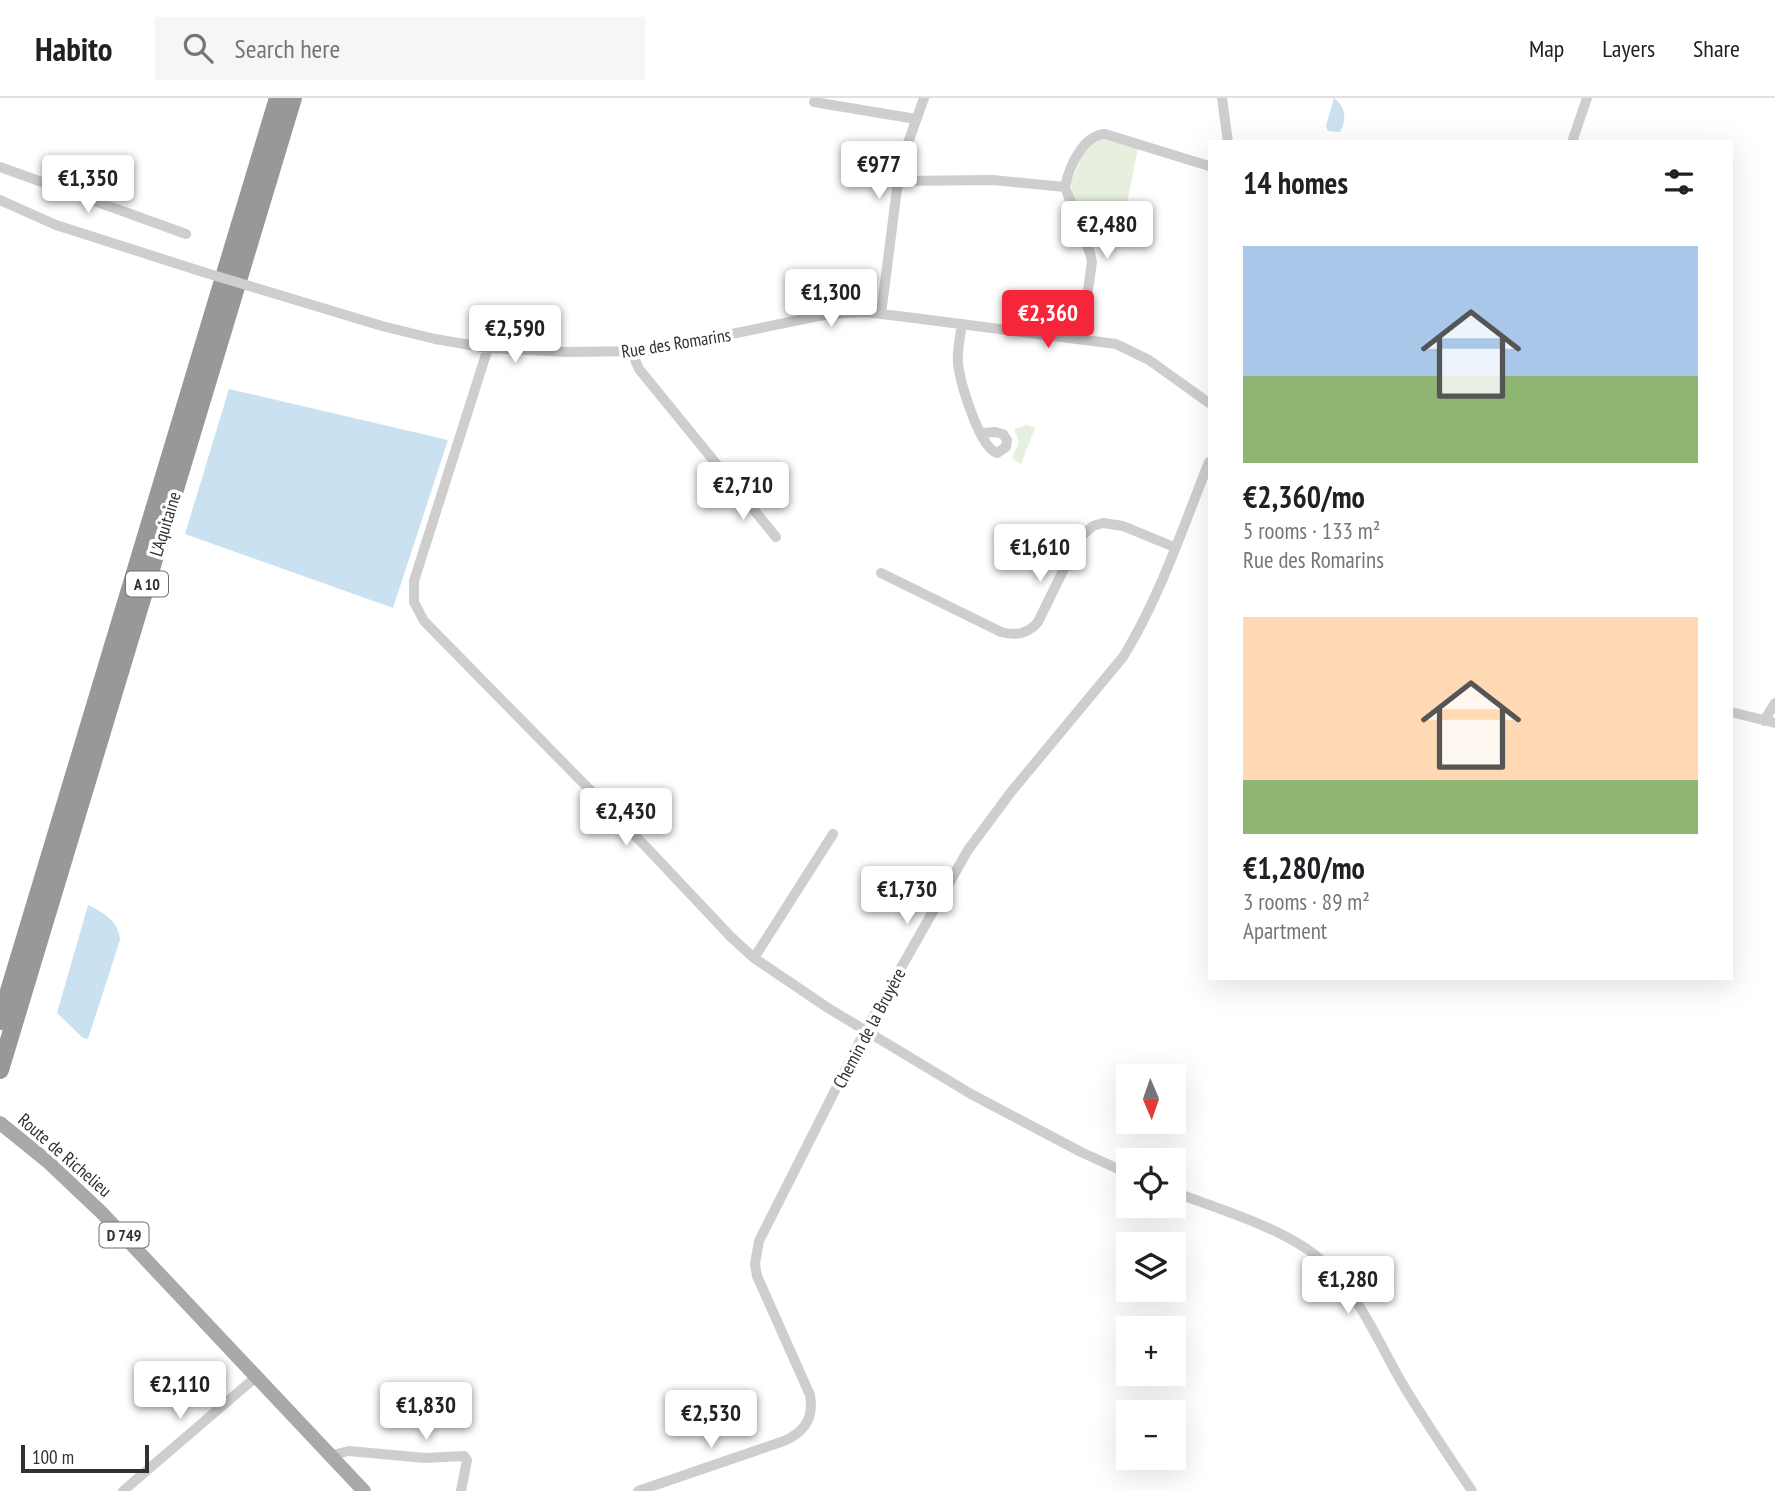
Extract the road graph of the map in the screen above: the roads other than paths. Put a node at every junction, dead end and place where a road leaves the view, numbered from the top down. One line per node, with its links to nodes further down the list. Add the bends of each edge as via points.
1 (278, 98): 32 (highway, L'Aquitaine / A 10)
2 (293, 98): 34 (highway, L'Aquitaine / A 10)
3 (924, 98): 7 (street)
4 (1222, 98): 8 (street)
5 (1587, 98): 9 (street)
6 (814, 102): 7 (street)
7 (916, 119): 12 (street)
8 (1228, 140)
9 (1573, 140)
10 (1208, 166): 13 (street, via 1098,134 1084,145)
11 (0, 167): 15 (street)
12 (898, 181): 13 (street, via 993,180); 16 (street)
13 (1065, 187): 18 (street, via 1092,262)
14 (0, 200): 19 (street, Rue des Romarins, bridge, via 77,232 203,272 411,334)
15 (186, 234)
16 (881, 314): 17 (street, Rue des Romarins); 20 (street, Rue des Romarins, via 830,314)
17 (961, 324): 18 (street, Rue des Romarins); 22 (street, via 960,376)
18 (1081, 338): 21 (street, Rue des Romarins, via 1138,354)
19 (488, 348): 20 (street, Rue des Romarins); 31 (street, via 414,581 418,612)
20 (632, 353): 24 (street, via 639,369)
21 (1208, 403)
22 (982, 433)
23 (1208, 464): 25 (street, Chemin de la Bruyère)
24 (776, 537)
25 (1174, 547): 26 (street, via 1123,526 1093,526 1079,538 1038,622 1015,635); 33 (street, Chemin de la Bruyère, via 1123,657 968,849)
26 (881, 573)
27 (1775, 703): 29 (street)
28 (1733, 713): 29 (street)
29 (1770, 722)
30 (833, 834): 31 (street)
31 (754, 958): 33 (street)
32 (0, 1021)
33 (865, 1031): 36 (street, via 971,1094); 43 (street, Chemin de la Bruyère, via 756,1252 760,1287 810,1395 810,1418 794,1437)
34 (0, 1070)
35 (3, 1125): 38 (main road, Route de Richelieu / D 749, via 101,1212)
36 (1116, 1168)
37 (1186, 1197): 44 (street, via 1286,1237 1334,1272 1360,1305 1410,1395)
38 (257, 1376): 39 (main road, Route de Richelieu / D 749); 40 (street)
39 (331, 1455): 41 (main road, Route de Richelieu / D 749); 42 (street, via 349,1451 425,1458 464,1456)
40 (123, 1491)
41 (364, 1491)
42 (461, 1491)
43 (638, 1491)
44 (1472, 1491)

